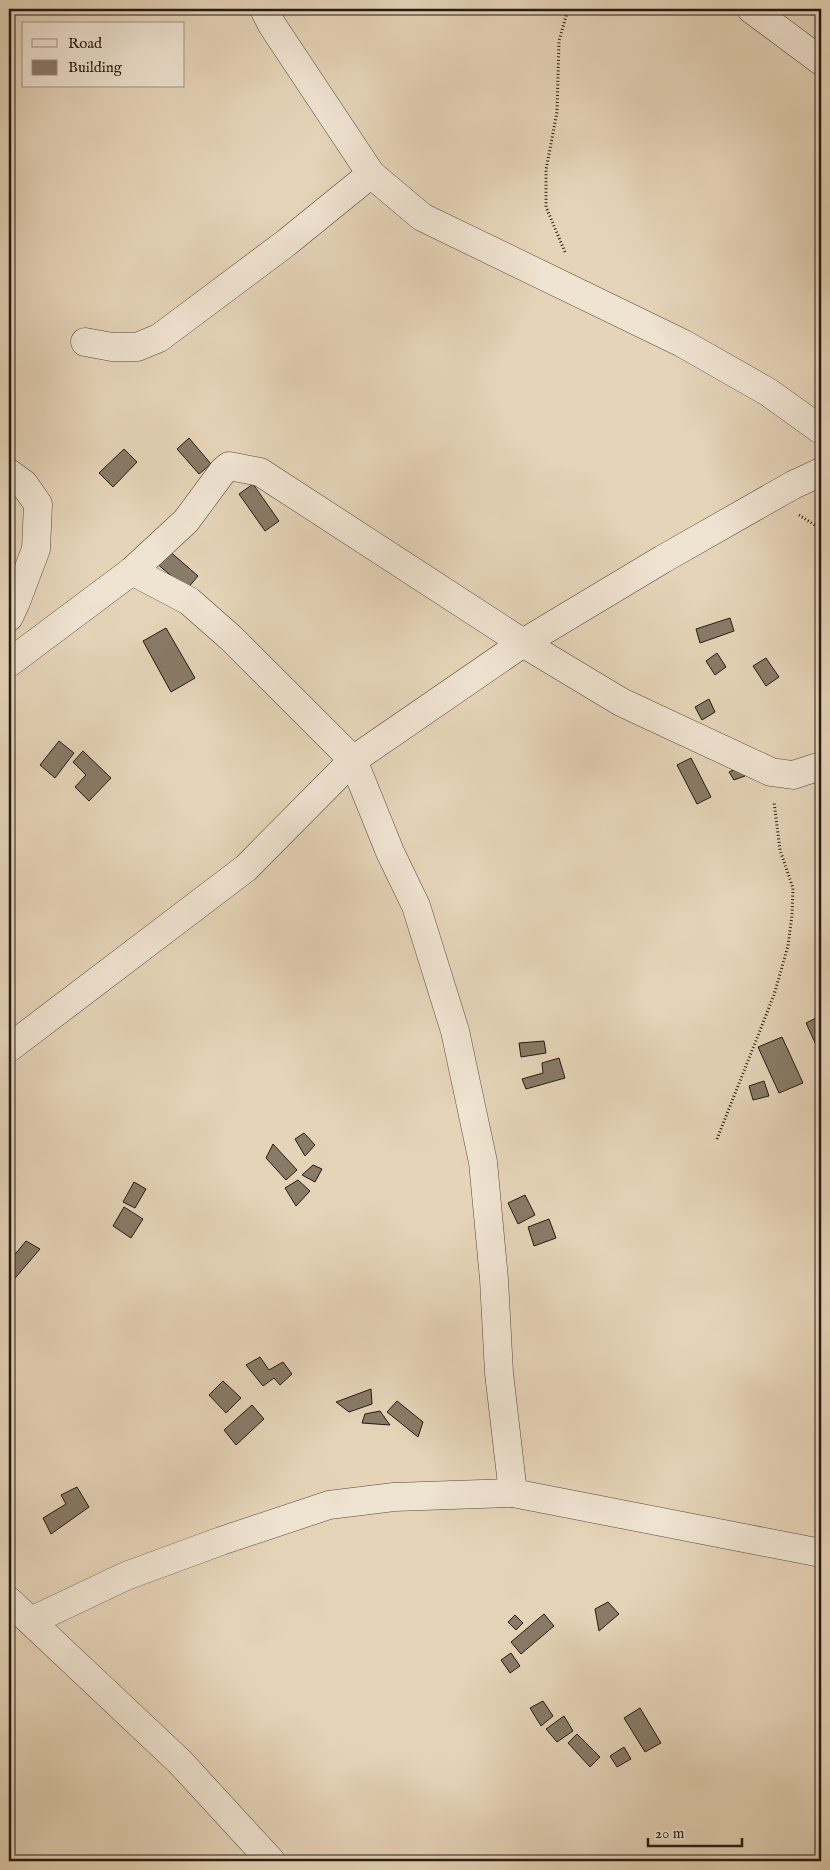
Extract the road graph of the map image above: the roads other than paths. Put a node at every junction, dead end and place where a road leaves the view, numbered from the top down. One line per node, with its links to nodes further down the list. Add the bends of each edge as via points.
1 (264, 9): 4 (street)
2 (751, 9): 3 (street)
3 (821, 61)
4 (371, 174): 5 (street, via 160,338 137,347); 6 (street, via 422,218 682,344 768,392)
5 (85, 342)
6 (821, 430)
7 (821, 472): 11 (street, via 755,506)
8 (9, 473): 10 (street, via 24,484 38,504 36,548)
9 (132, 571): 11 (street, via 186,521 223,471 229,466 236,466 260,472); 12 (street); 13 (street, via 189,601 231,638)
10 (9, 617)
11 (523, 643): 13 (street); 14 (street, via 621,702 771,772 793,775)
12 (9, 663)
13 (353, 760): 15 (street, via 246,868); 16 (street, via 416,906 457,1040 483,1162 499,1373)
14 (821, 766)
15 (9, 1048)
16 (513, 1494): 17 (street); 19 (street, via 394,1497 329,1505 126,1576)
17 (821, 1553)
18 (9, 1601): 19 (street)
19 (31, 1621): 20 (street, via 180,1762)
20 (271, 1861)

